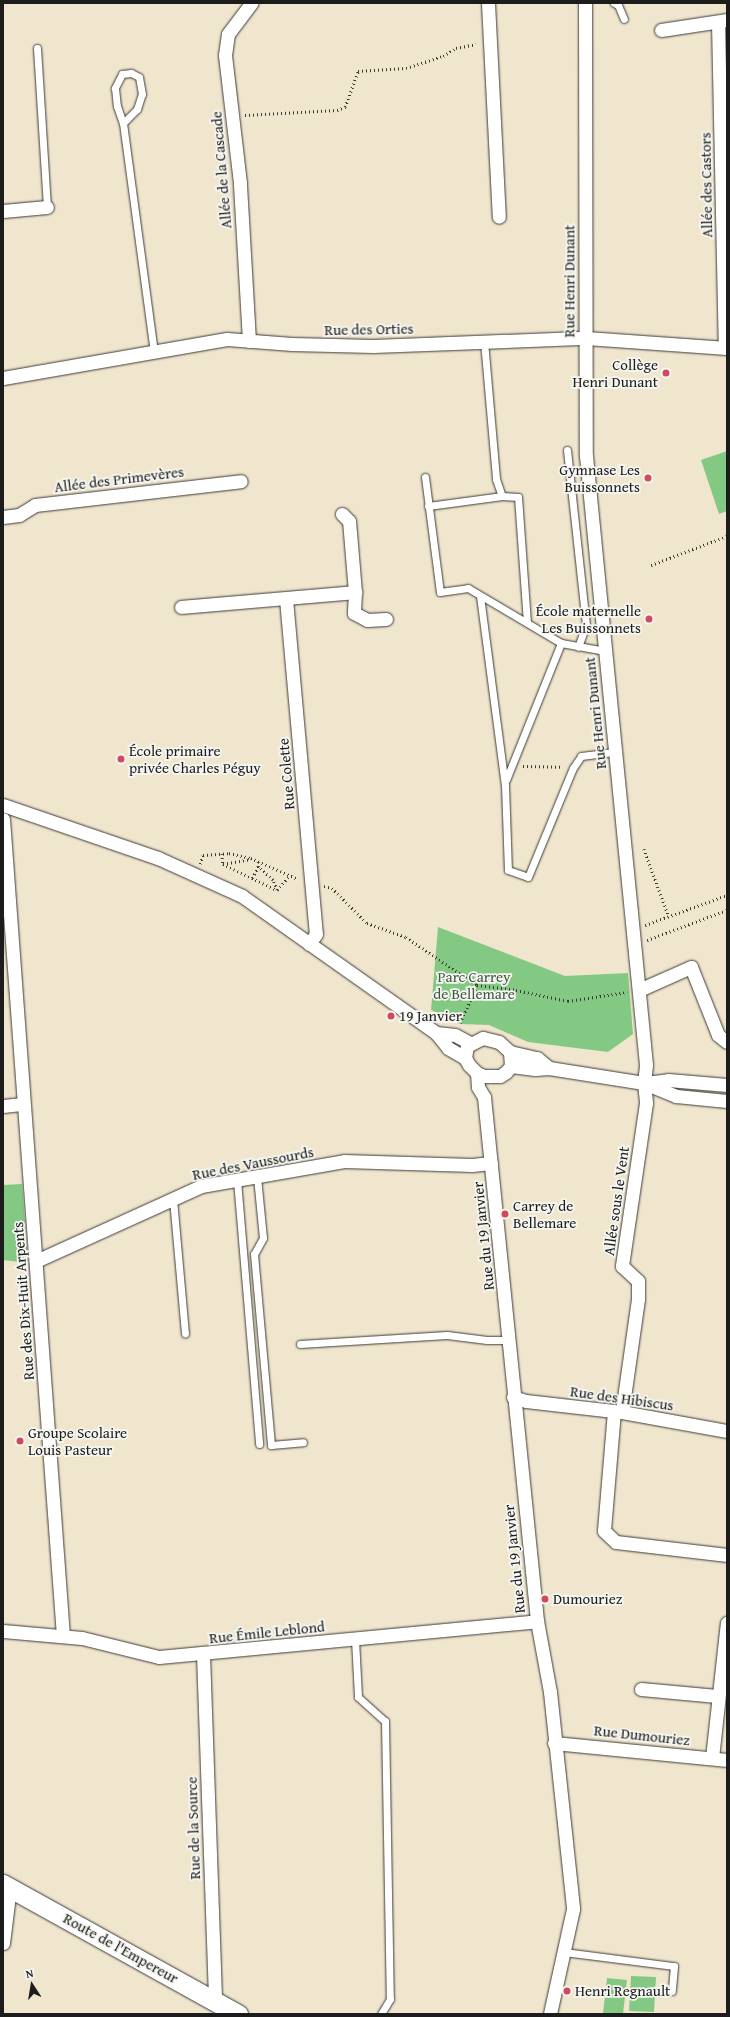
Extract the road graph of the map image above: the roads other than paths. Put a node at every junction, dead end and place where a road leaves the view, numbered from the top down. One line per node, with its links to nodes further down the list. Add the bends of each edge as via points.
1 (251, 3): 15 (street, Allée de la Cascade, via 228,34 225,55 240,183)
2 (488, 3): 12 (street)
3 (585, 3): 14 (street, Rue Henri Dunant)
4 (614, 3): 5 (lane, via 618,5)
5 (624, 19)
6 (722, 21): 7 (street); 13 (street, Allée des Castors)
7 (661, 30)
8 (37, 48): 10 (lane)
9 (123, 123): 9 (lane, via 137,109 142,94 139,77 131,73 122,74 115,88 117,106); 18 (lane)
10 (47, 207): 11 (street)
11 (3, 211)
12 (499, 218)
13 (726, 277): 17 (street, Allée des Castors)
14 (586, 338): 16 (street, Rue des Orties); 17 (street, Rue des Orties); 35 (street, Rue Henri Dunant, via 586,456)
15 (249, 341): 16 (street, Rue des Orties, via 373,346); 18 (street, Rue des Orties, via 227,339)
16 (484, 341): 23 (lane, via 496,479)
17 (726, 348)
18 (154, 353): 19 (street, Rue des Orties)
19 (3, 378)
20 (567, 450): 34 (lane, via 586,625)
21 (425, 477): 24 (lane)
22 (241, 481): 26 (street, Allée des Primevères, via 35,505 19,515)
23 (502, 496): 24 (lane); 32 (lane, via 518,497)
24 (428, 506): 28 (lane, via 440,592 468,588)
25 (342, 514): 27 (street, via 349,521)
26 (3, 517)
27 (355, 592): 29 (street); 31 (street, via 354,613 367,620)
28 (480, 596): 32 (lane); 37 (lane)
29 (286, 599): 30 (street); 40 (street, Rue Colette, via 316,934)
30 (181, 608)
31 (386, 619)
32 (527, 623): 33 (lane)
33 (561, 643): 34 (lane); 37 (lane)
34 (578, 647): 35 (lane)
35 (605, 651): 36 (street, Rue Henri Dunant)
36 (615, 752): 37 (lane, via 581,756 573,768 528,877 508,870); 41 (street, Rue Henri Dunant)
37 (504, 785)
38 (3, 805): 40 (street, via 92,834 195,874 242,896)
39 (3, 819): 55 (street, Rue des Dix-Huit Arpents)
40 (309, 944): 42 (street)
41 (639, 990): 43 (street, via 691,967 718,1035); 51 (street, Rue Henri Dunant, via 646,1065)
42 (436, 1033): 44 (street, via 455,1035); 46 (street, via 448,1048)
43 (727, 1042)
44 (470, 1043): 45 (street, via 483,1038 493,1039); 46 (street)
45 (510, 1052): 47 (street); 48 (street, via 537,1058)
46 (465, 1058): 49 (street)
47 (511, 1066): 48 (street); 50 (street, via 506,1072)
48 (550, 1068): 51 (street)
49 (477, 1073): 50 (street); 53 (street, Rue du 19 Janvier, via 478,1087)
50 (492, 1077): 53 (street, Rue du 19 Janvier)
51 (644, 1083): 52 (street, via 668,1080); 54 (street, via 676,1096); 66 (street, Allée sous le Vent, via 646,1103 622,1266 638,1281 638,1293)
52 (727, 1085)
53 (484, 1097): 57 (street, Rue du 19 Janvier)
54 (727, 1101)
55 (23, 1104): 56 (street); 61 (street, Rue des Dix-Huit Arpents)
56 (3, 1106)
57 (491, 1163): 58 (street, Rue des Vaussourds, via 472,1165 344,1161); 63 (street, Rue du 19 Janvier)
58 (257, 1177): 59 (street, Rue des Vaussourds); 68 (lane, via 263,1238 254,1254 271,1445)
59 (237, 1180): 60 (street, Rue des Vaussourds, via 201,1186); 69 (lane)
60 (173, 1199): 61 (street, Rue des Vaussourds); 62 (lane)
61 (36, 1260): 74 (street, Rue des Dix-Huit Arpents)
62 (185, 1333)
63 (509, 1340): 64 (lane, via 446,1335); 65 (street, Rue du 19 Janvier)
64 (300, 1344)
65 (513, 1397): 66 (street, Rue des Hibiscus, via 526,1401); 71 (street, Rue du 19 Janvier)
66 (618, 1411): 67 (street, Rue des Hibiscus); 70 (street, via 604,1531 616,1542)
67 (727, 1431)
68 (303, 1442)
69 (259, 1444)
70 (727, 1555)
71 (537, 1621): 75 (street, Rue Émile Leblond); 79 (street, Rue du 19 Janvier, via 550,1692)
72 (727, 1623): 78 (street)
73 (3, 1631): 74 (street, Rue Émile Leblond)
74 (63, 1636): 76 (street, Rue Émile Leblond, via 82,1638 159,1658)
75 (355, 1639): 76 (street, Rue Émile Leblond); 88 (lane, via 358,1697 385,1721 390,1999)
76 (203, 1654): 86 (street, Rue de la Source)
77 (642, 1689): 78 (street)
78 (717, 1696): 80 (street)
79 (554, 1743): 80 (street, Rue Dumouriez); 84 (street, Rue du 19 Janvier, via 573,1909)
80 (712, 1758): 81 (street, Rue Dumouriez)
81 (727, 1760)
82 (6, 1885): 83 (street); 86 (main road, Route de l'Empereur)
83 (3, 1943)
84 (564, 1952): 85 (lane, via 674,1966); 89 (street, Rue du 19 Janvier)
85 (672, 1991)
86 (215, 2000): 87 (main road, Route de l'Empereur)
87 (238, 2014)
88 (381, 2014)
89 (550, 2014)

